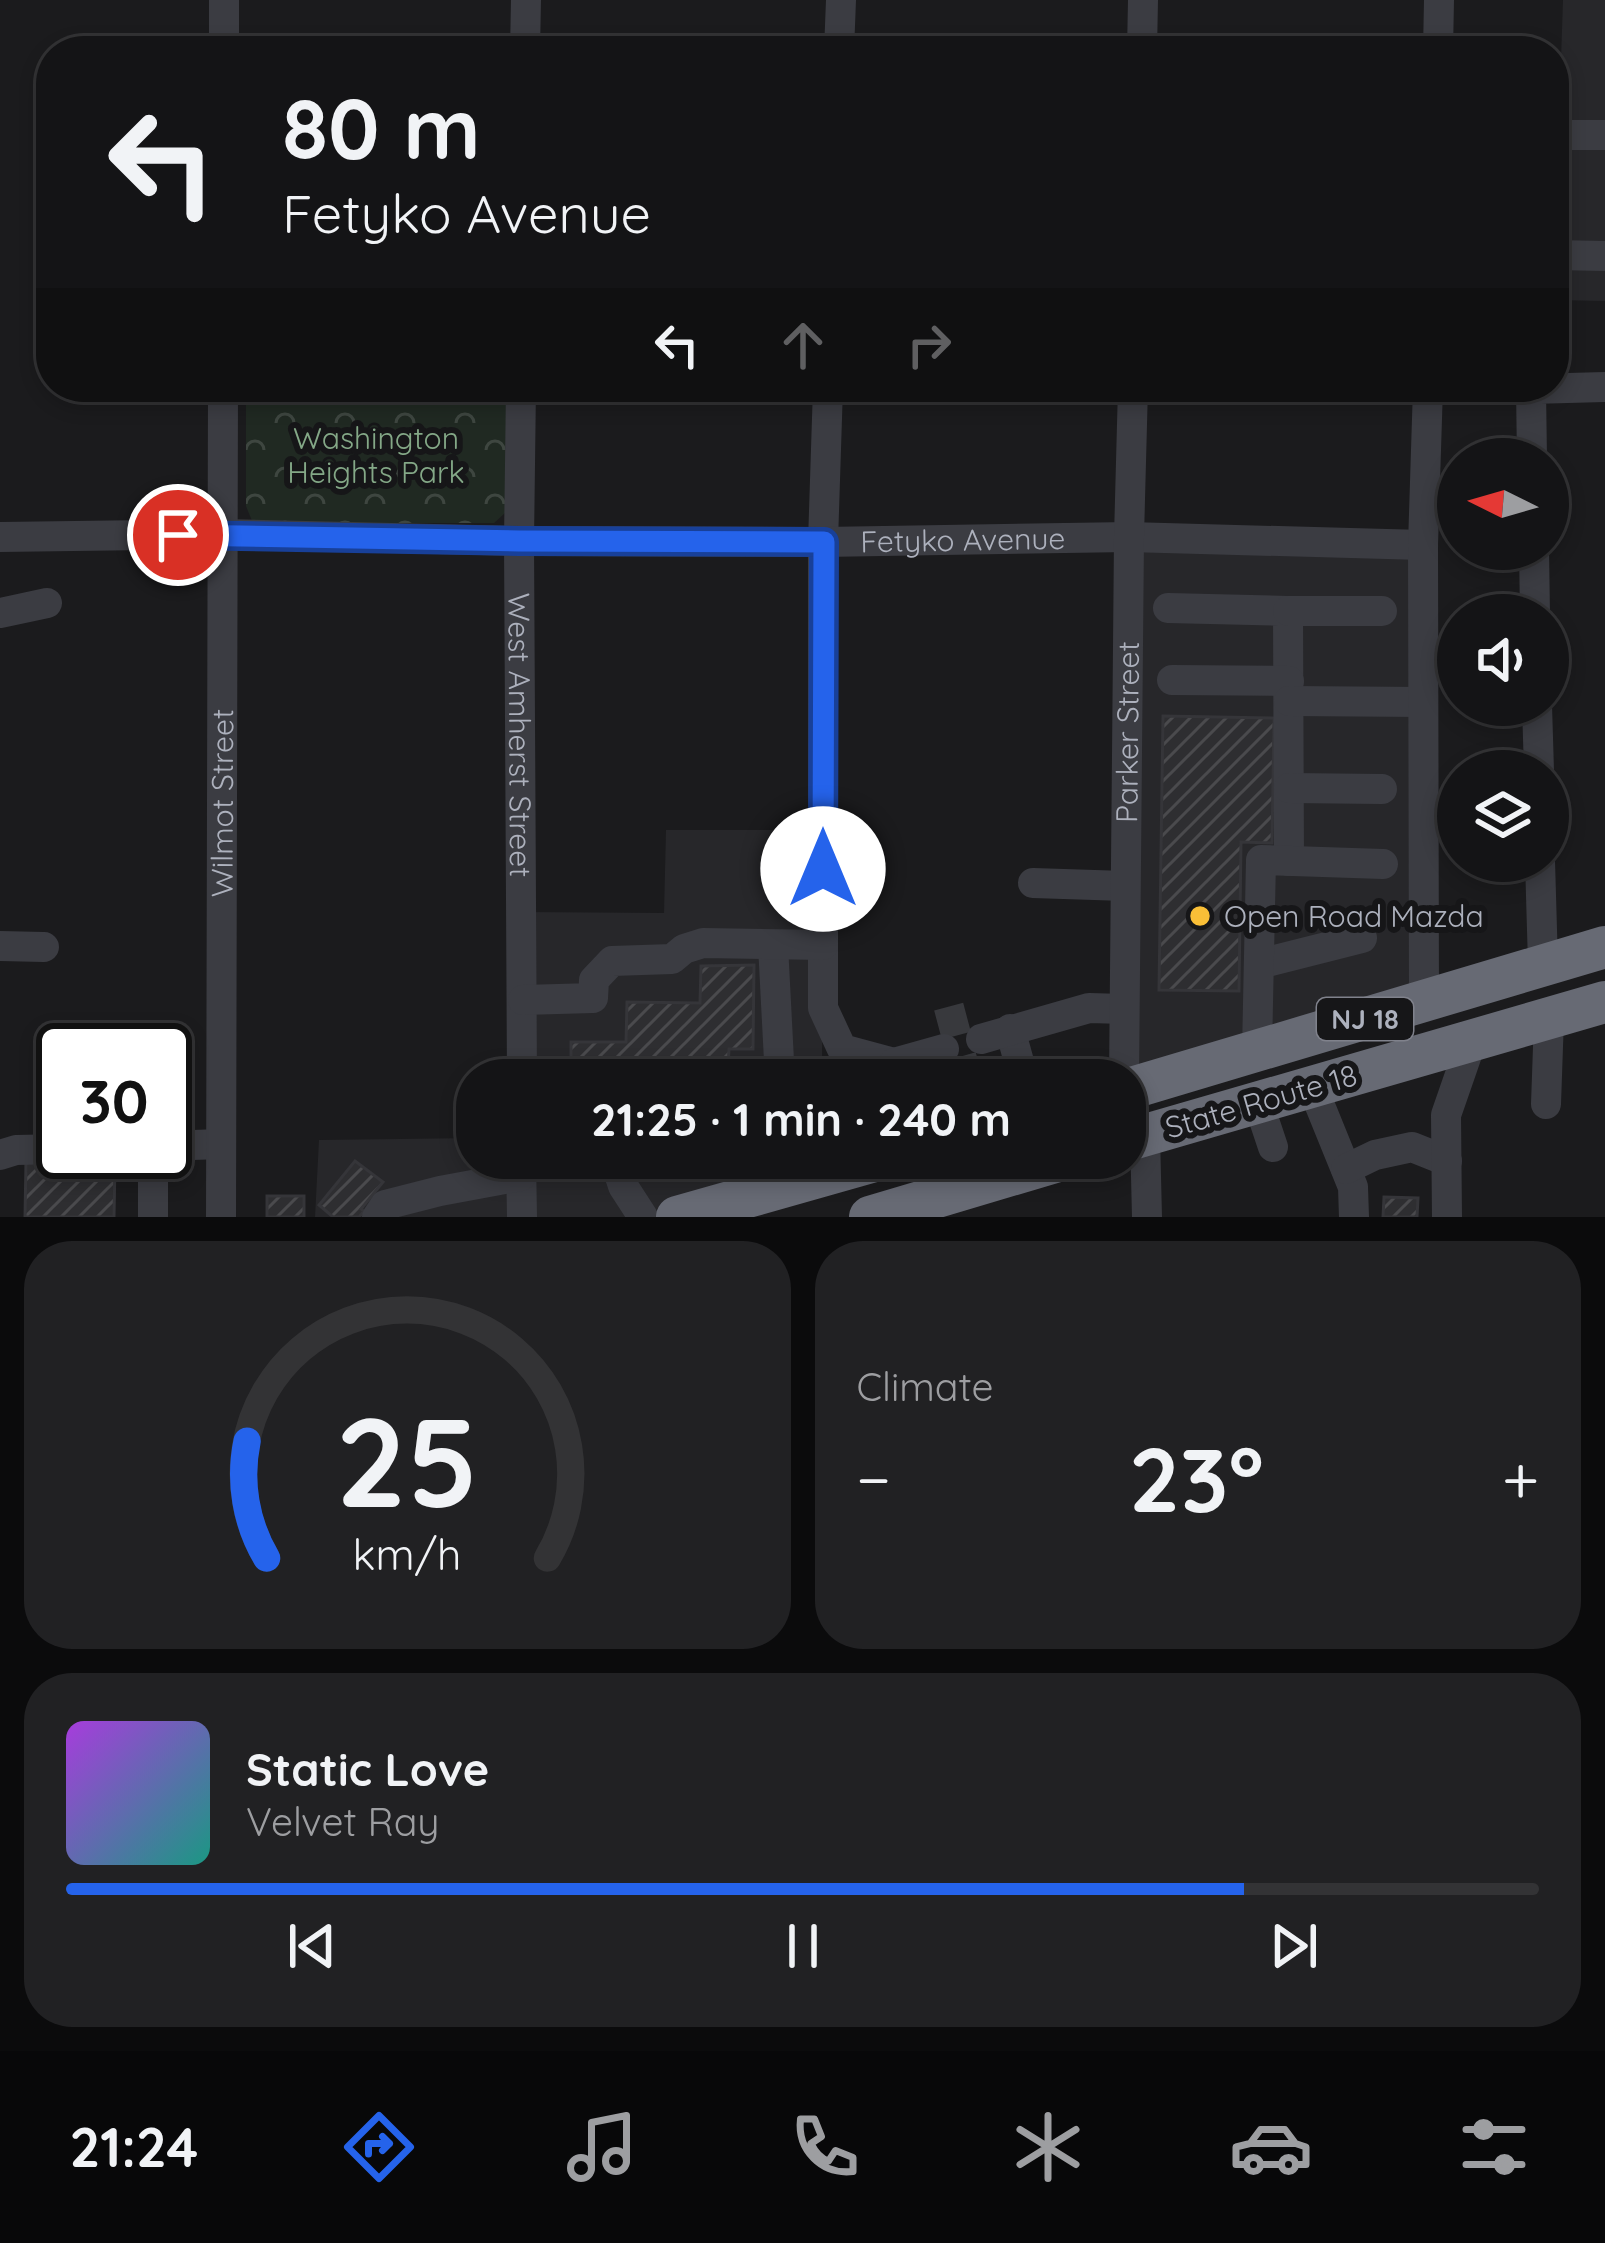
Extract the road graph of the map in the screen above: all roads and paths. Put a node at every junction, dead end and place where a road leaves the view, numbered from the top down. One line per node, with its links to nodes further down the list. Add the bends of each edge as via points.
1 (224, 0): 6 (street)
2 (526, 0): 7 (street)
3 (841, 0): 8 (street)
4 (1143, 0): 9 (street)
5 (1439, 0): 10 (street)
6 (224, 36)
7 (525, 36)
8 (840, 36)
9 (1142, 36)
10 (1438, 36)
11 (1569, 135): 12 (street)
12 (1605, 135)
13 (1569, 255): 14 (street)
14 (1605, 256)
15 (1605, 386): 16 (street)
16 (1569, 387)
17 (223, 402): 24 (street, Wilmot Street)
18 (521, 402): 27 (street, West Amherst Street)
19 (828, 402): 28 (street)
20 (1133, 402): 26 (street, Parker Street)
21 (1428, 402): 29 (street)
22 (1531, 402): 23 (street)
23 (1532, 438)
24 (223, 534): 25 (street, Fetyko Avenue); 27 (street, Fetyko Avenue); 70 (street, Wilmot Street)
25 (0, 537)
26 (1129, 537): 28 (street, Fetyko Avenue); 29 (street, Fetyko Avenue); 44 (street, Parker Street)
27 (519, 541): 28 (street, Fetyko Avenue); 53 (street, West Amherst Street)
28 (824, 542): 47 (street)
29 (1424, 545): 37 (street)
30 (47, 603): 34 (street)
31 (1168, 608): 32 (street)
32 (1288, 611): 33 (street); 36 (street)
33 (1382, 611)
34 (0, 614)
35 (1172, 680): 36 (street)
36 (1289, 691): 37 (street); 38 (street)
37 (1424, 702): 54 (street)
38 (1289, 788): 39 (street); 40 (street)
39 (1382, 788)
40 (1289, 861): 41 (street); 51 (street, via 1261,860)
41 (1383, 864)
42 (1541, 882): 52 (street)
43 (1033, 883): 44 (street)
44 (1126, 886): 56 (street, Parker Street)
45 (1362, 938): 51 (street)
46 (773, 945): 47 (street); 53 (street, via 703,943 671,959 612,961 594,980 593,998); 62 (street)
47 (823, 945): 60 (street, via 824,1008 842,1049)
48 (0, 946): 49 (street)
49 (44, 947)
50 (1605, 947): 52 (highway, State Route 18 / NJ 18)
51 (1259, 964): 59 (street)
52 (1543, 964): 54 (highway, State Route 18 / NJ 18)
53 (523, 1000): 61 (street, West Amherst Street)
54 (1424, 1001): 59 (highway, State Route 18 / NJ 18)
55 (1605, 1002): 57 (highway, State Route 18 / NJ 18)
56 (1124, 1009): 63 (street, via 1089,1008 988,1037); 64 (street, Parker Street)
57 (1549, 1018): 58 (highway, State Route 18 / NJ 18); 68 (street)
58 (1472, 1040): 66 (highway, State Route 18 / NJ 18); 75 (street, via 1446,1115)
59 (1257, 1051): 65 (highway, State Route 18 / NJ 18)
60 (923, 1058)
61 (522, 1059)
62 (779, 1059)
63 (1006, 1059)
64 (1124, 1059)
65 (1146, 1084)
66 (1312, 1086): 67 (highway, State Route 18 / NJ 18); 83 (street)
67 (1258, 1102): 69 (highway, State Route 18 / NJ 18); 72 (street)
68 (1546, 1104)
69 (1146, 1135)
70 (221, 1144): 71 (street); 87 (street, Wilmot Street)
71 (192, 1145)
72 (1273, 1147)
73 (36, 1150): 74 (street)
74 (0, 1155)
75 (1447, 1169): 83 (street, via 1412,1148 1375,1155); 95 (street); 96 (street)
76 (153, 1179): 86 (street)
77 (495, 1179): 84 (street)
78 (521, 1179): 89 (street)
79 (621, 1179): 90 (street)
80 (829, 1179): 85 (highway)
81 (998, 1179): 92 (highway)
82 (1141, 1179): 93 (street)
83 (1351, 1191): 94 (street)
84 (442, 1204): 88 (street, via 385,1205)
85 (752, 1208): 91 (highway)
86 (153, 1217)
87 (221, 1217)
88 (377, 1217)
89 (522, 1217)
90 (643, 1217)
91 (677, 1217)
92 (870, 1217)
93 (1147, 1217)
94 (1369, 1217)
95 (1436, 1217)
96 (1447, 1217)

